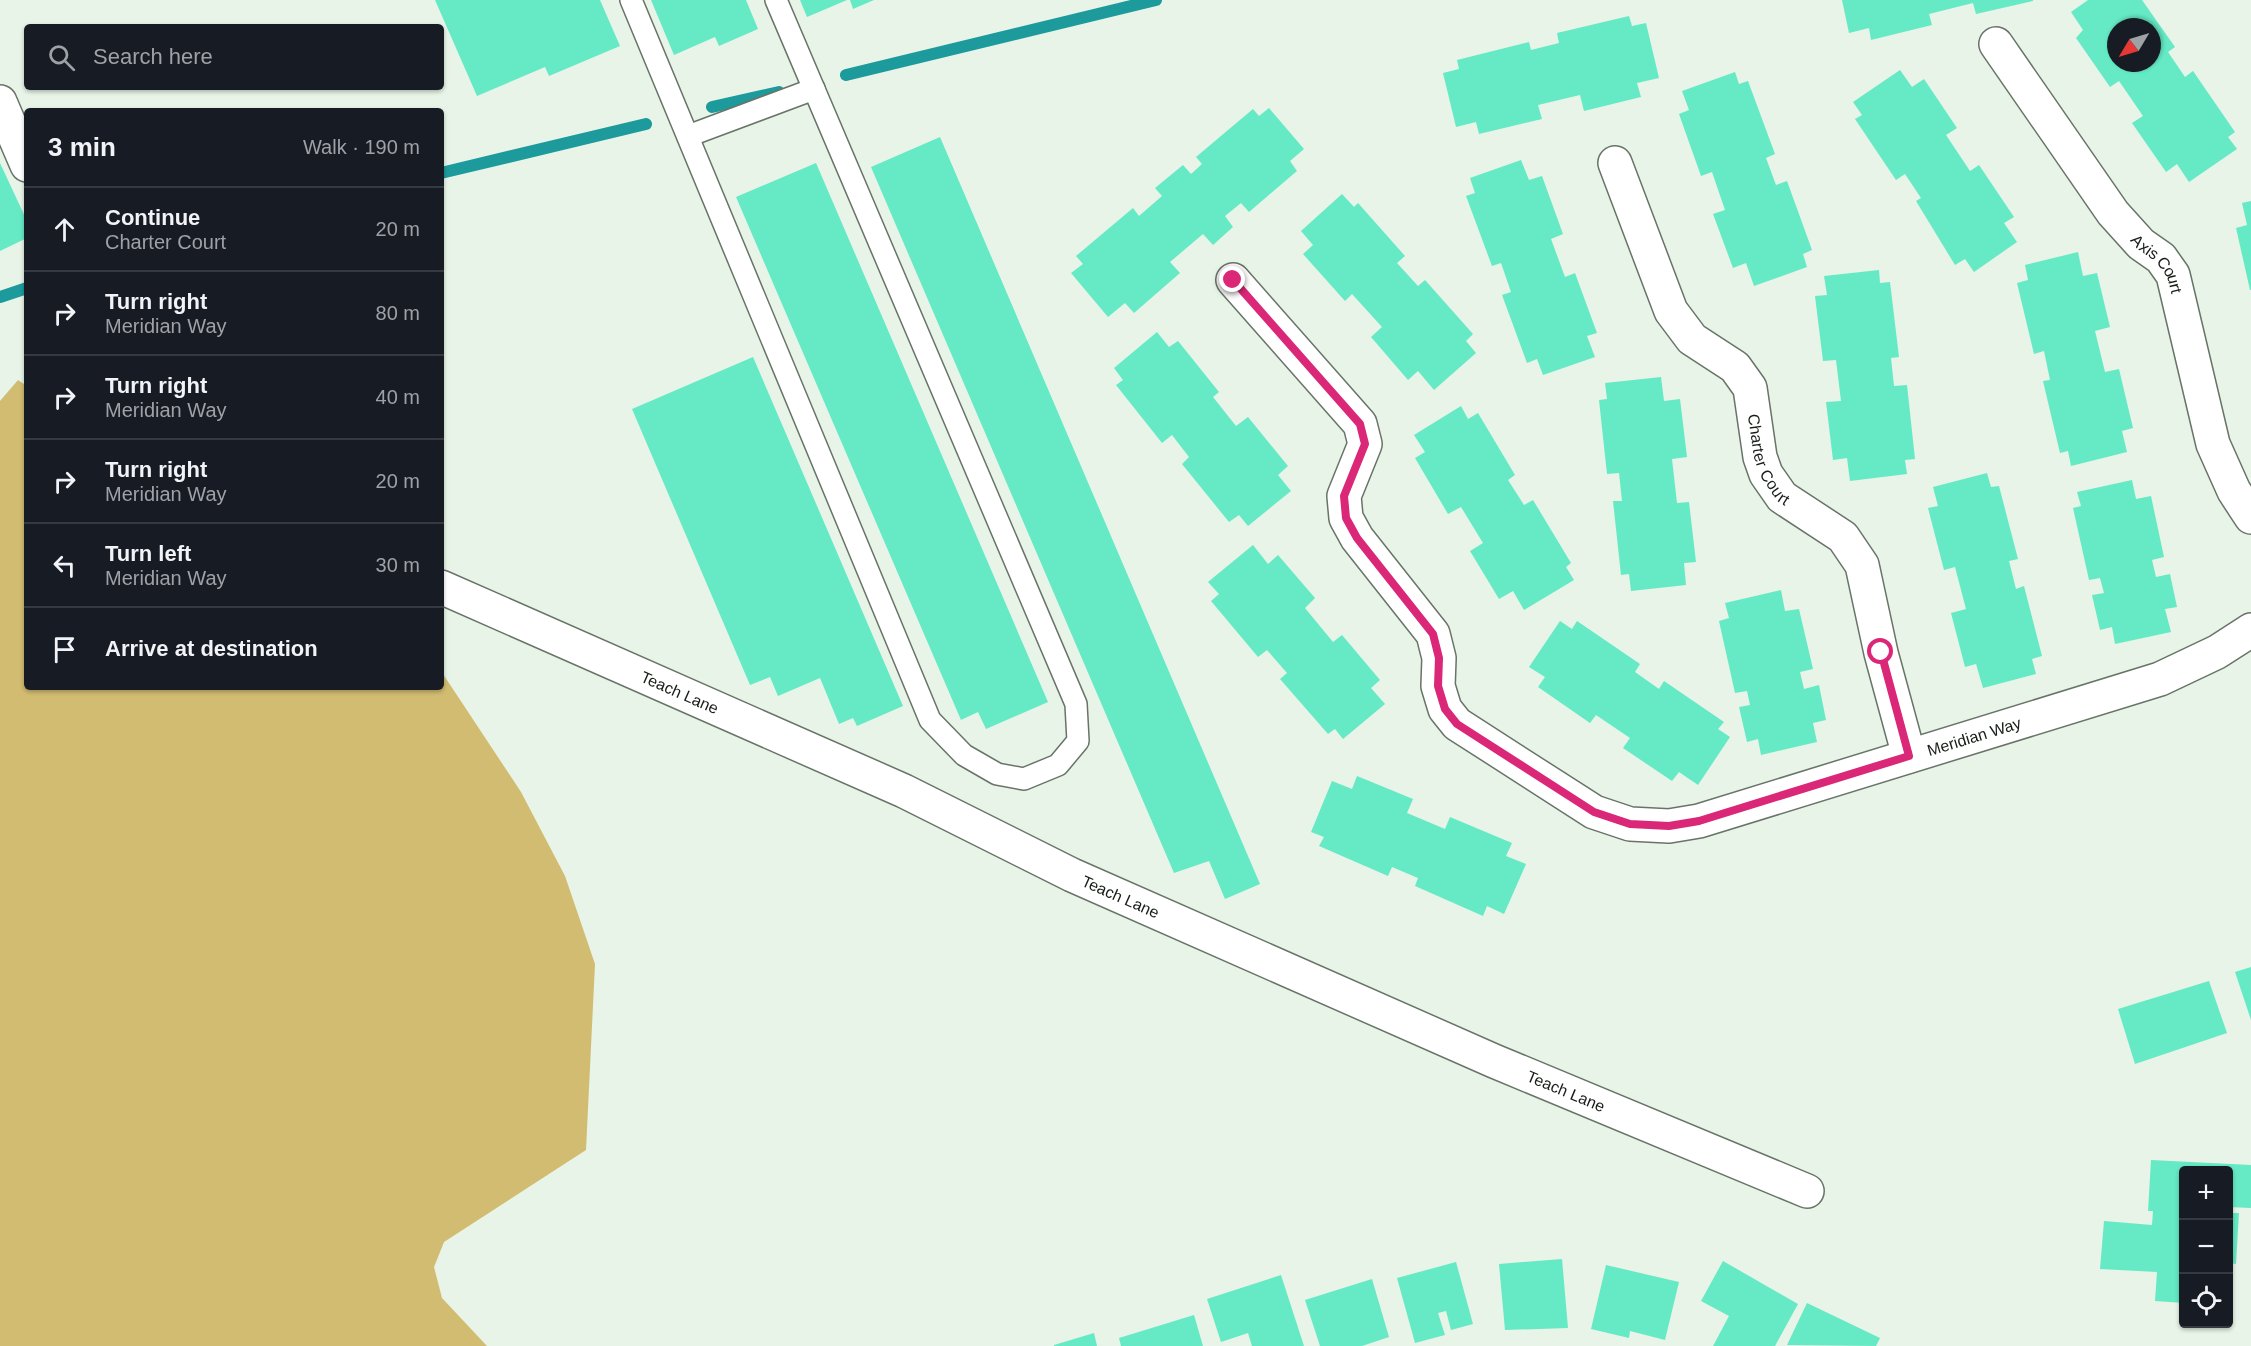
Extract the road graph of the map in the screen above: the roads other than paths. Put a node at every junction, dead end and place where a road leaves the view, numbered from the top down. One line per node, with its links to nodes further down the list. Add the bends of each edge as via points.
1 (631, 0): 6 (lane)
2 (776, 0): 4 (lane)
3 (1996, 44): 10 (street, Axis Court, via 2113,213 2141,244 2161,258 2173,275 2213,444 2234,491)
4 (814, 88): 6 (lane); 6 (lane, via 1076,704 1078,741 1058,765 1024,779 997,774 964,754 930,720)
5 (0, 102): 7 (street)
6 (688, 136)
7 (24, 158)
8 (1615, 163): 13 (street, Charter Court, via 1671,311 1692,339 1735,367 1750,388 1766,474 1782,497 1843,537 1862,566)
9 (1233, 280): 13 (street, Meridian Way, via 1360,424 1365,444 1344,496 1346,518 1357,538 1433,634 1439,658 1438,686 1445,709 1457,724 1594,812 1630,824 1669,826 1699,821)
10 (2251, 517)
11 (444, 587): 14 (street, Teach Lane, via 904,791 1072,875 1494,1061)
12 (2251, 630): 13 (street, Meridian Way, via 2217,652 2160,679)
13 (1909, 756)
14 (1808, 1191)

